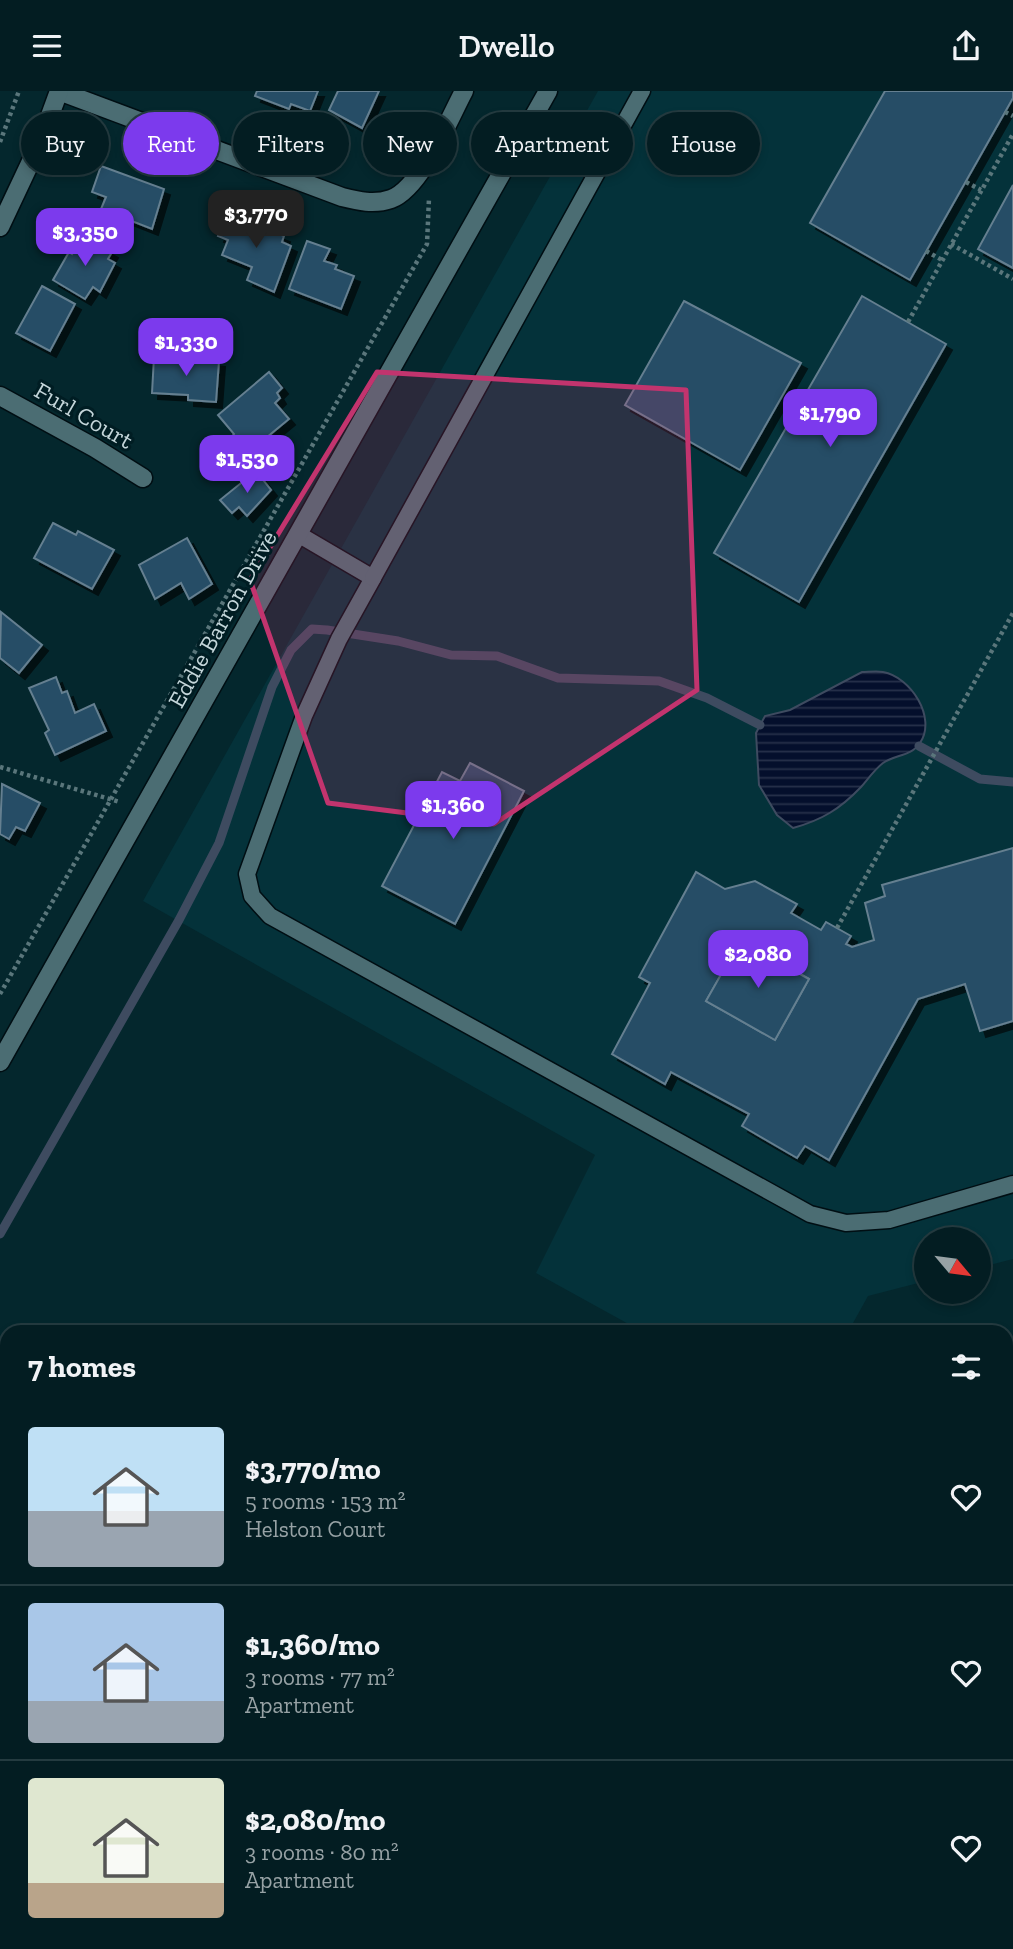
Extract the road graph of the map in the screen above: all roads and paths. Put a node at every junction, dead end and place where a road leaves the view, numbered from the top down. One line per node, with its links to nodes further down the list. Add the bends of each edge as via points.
1 (19, 91): 9 (path)
2 (59, 91): 3 (street, via 342,198 368,203 392,199 411,185); 13 (street)
3 (464, 91)
4 (548, 91): 21 (street, Eddie Barron Drive)
5 (642, 91): 22 (lane)
6 (1005, 112): 7 (path)
7 (1013, 116)
8 (1013, 134): 11 (path)
9 (0, 142)
10 (966, 182): 11 (path)
11 (981, 190): 14 (path)
12 (429, 194): 26 (path, via 427,244)
13 (0, 227)
14 (951, 244): 16 (path); 17 (path)
15 (926, 251): 16 (path)
16 (942, 260): 18 (path)
17 (1013, 279)
18 (908, 322)
19 (0, 395): 20 (street, Furl Court)
20 (143, 478)
21 (298, 534): 22 (lane); 27 (street, Eddie Barron Drive)
22 (373, 578): 31 (lane, via 342,632 304,716 247,874 252,895 270,916 810,1214 846,1223 889,1220)
23 (1013, 613): 24 (path)
24 (1011, 620): 28 (path)
25 (0, 767): 26 (path)
26 (111, 799): 27 (path); 29 (path)
27 (143, 809): 30 (street, Eddie Barron Drive)
28 (837, 928)
29 (0, 994)
30 (0, 1062)
31 (1013, 1184)

